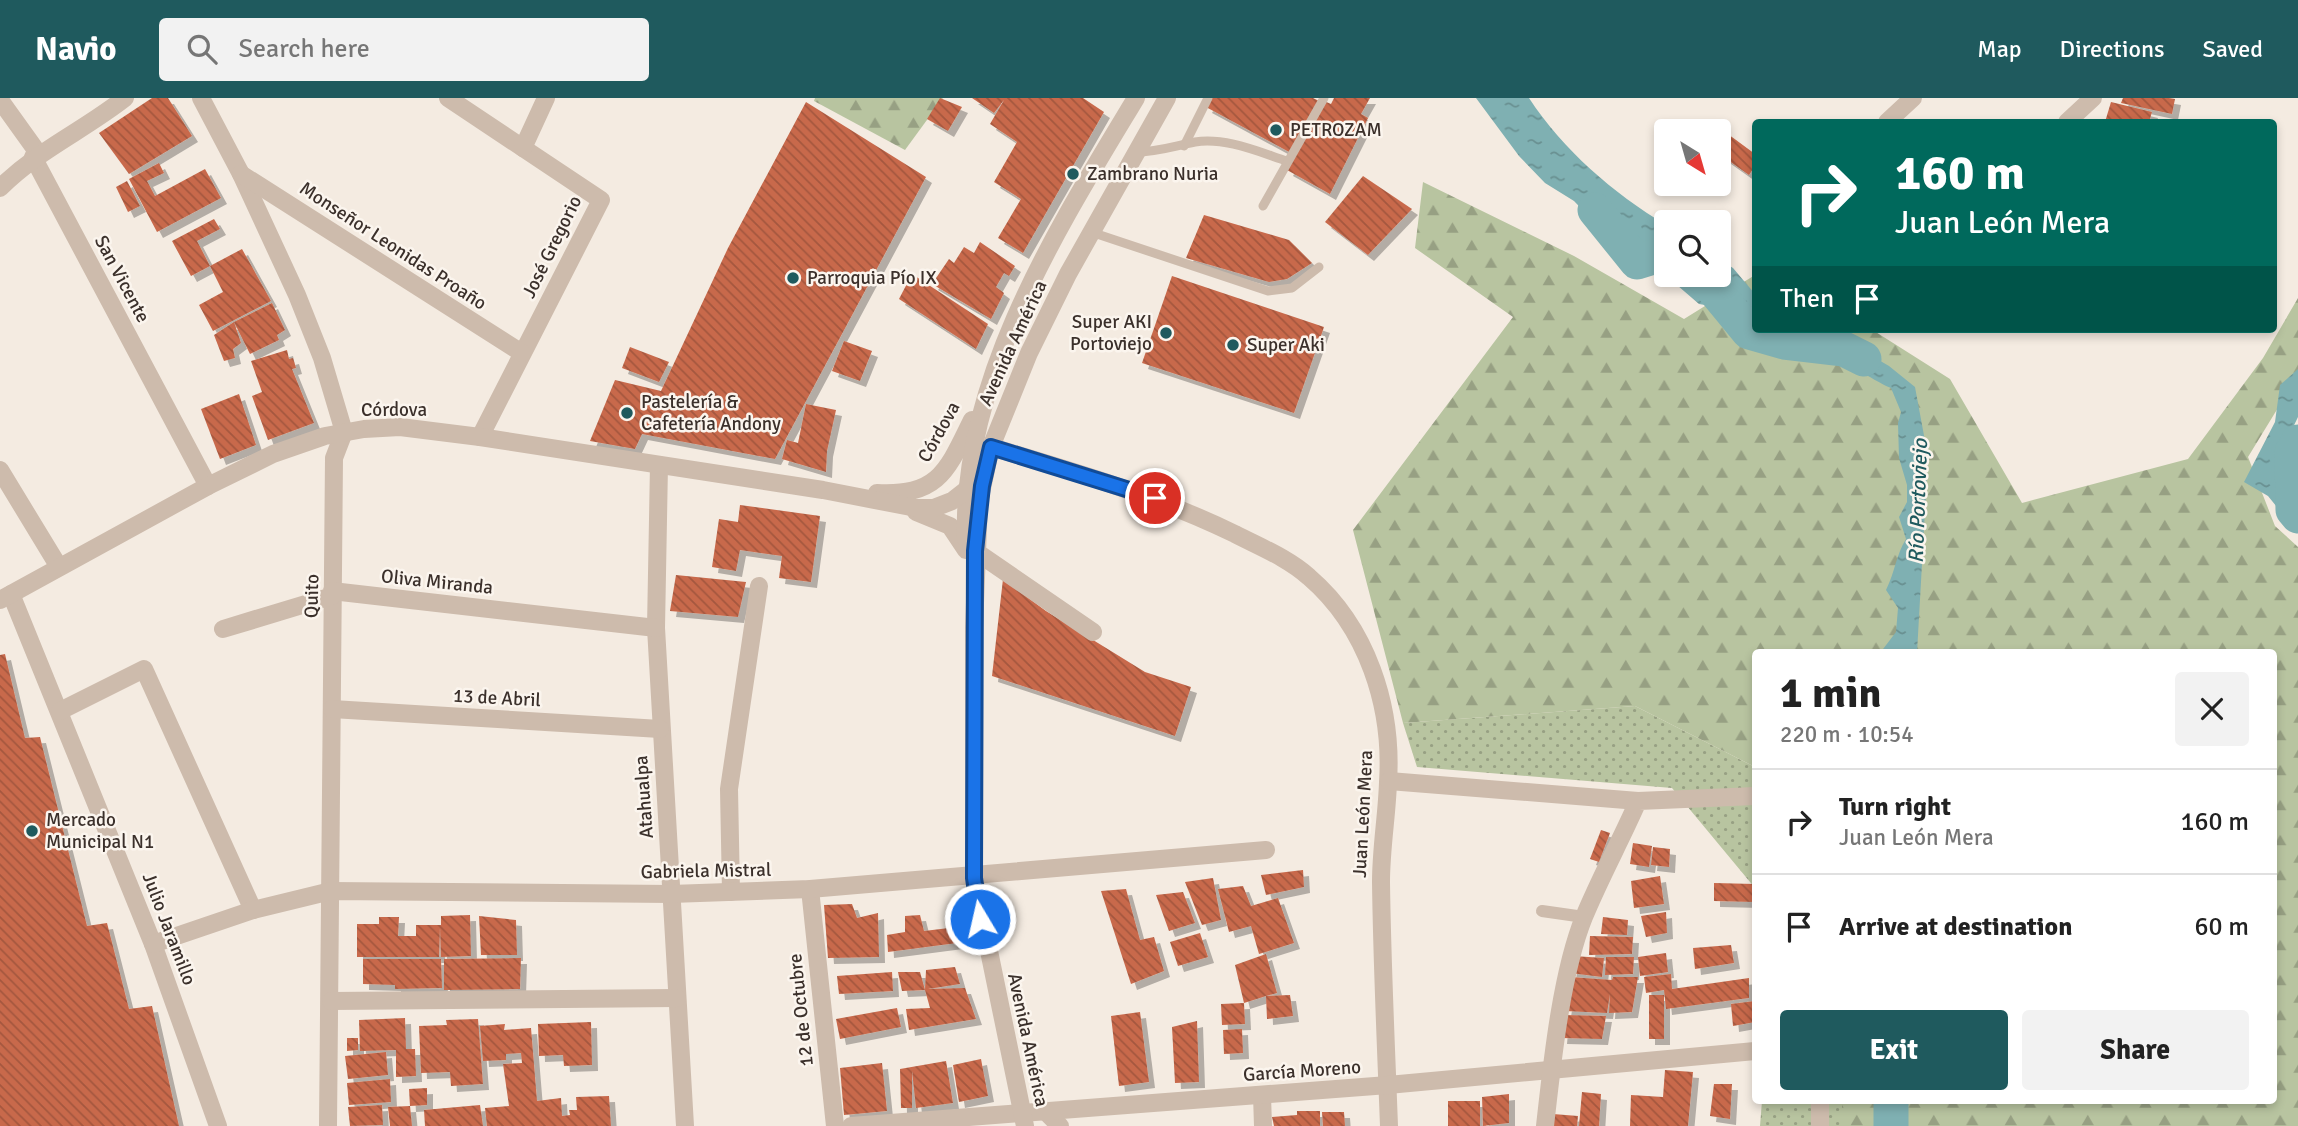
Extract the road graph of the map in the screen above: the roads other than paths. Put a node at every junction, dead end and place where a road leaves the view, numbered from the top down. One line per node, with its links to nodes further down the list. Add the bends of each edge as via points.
1 (125, 98): 17 (street)
2 (201, 98): 19 (street)
3 (448, 98): 15 (street, José Gregorio)
4 (546, 98): 15 (street)
5 (1136, 98): 25 (street, Avenida América, via 1040,269)
6 (1167, 98): 16 (street, Avenida América)
7 (1208, 98): 14 (lane)
8 (1324, 98): 18 (lane)
9 (1913, 98): 12 (street)
10 (2093, 98): 13 (street)
11 (0, 100): 17 (street, San Vicente)
12 (1890, 119)
13 (2070, 119)
14 (1184, 146): 16 (lane); 18 (lane, via 1219,142)
15 (523, 148): 24 (street, José Gregorio, via 601,200)
16 (1135, 152): 22 (street, Avenida América)
17 (36, 155): 20 (street); 34 (street, San Vicente)
18 (1287, 161): 21 (lane)
19 (241, 174): 24 (street, Monseñor Leonidas Proaño); 27 (street, via 323,358)
20 (0, 188)
21 (1263, 206)
22 (1091, 232): 23 (lane, via 1268,291 1292,288); 30 (street, Avenida América, via 1029,352)
23 (1319, 267)
24 (522, 353): 29 (street, José Gregorio)
25 (993, 376): 35 (street, Córdova, via 946,468 926,488 888,494); 36 (street, Avenida América, via 976,430)
26 (364, 429): 27 (street, Córdova); 29 (street, Córdova, via 400,427); 31 (street)
27 (344, 432): 28 (street, Córdova); 31 (street, Quito)
28 (326, 436): 31 (street); 34 (street, Córdova, via 273,454)
29 (480, 437): 32 (street, Córdova)
30 (991, 447): 36 (street, Córdova); 38 (street, Avenida América); 49 (street, Juan León Mera, via 1172,504 1277,555 1307,575 1342,611 1367,653 1385,723)
31 (334, 458): 41 (street, Quito)
32 (659, 465): 35 (street, Córdova); 43 (street, Atahualpa)
33 (0, 470): 39 (street)
34 (208, 485): 39 (street, Córdova)
35 (823, 490): 37 (street, Córdova)
36 (966, 490): 37 (street, Córdova, via 934,508); 38 (street, Avenida América)
37 (882, 503): 38 (street, via 944,521)
38 (972, 554): 45 (street); 53 (street, Avenida América)
39 (59, 567): 42 (street, Córdova)
40 (759, 586): 56 (street, via 729,789)
41 (332, 594): 43 (street, Oliva Miranda); 44 (street, Oliva Miranda); 46 (street, Quito)
42 (5, 597): 47 (street, Julio Jaramillo)
43 (656, 628): 48 (street, Atahualpa)
44 (223, 629)
45 (1093, 632)
46 (332, 709): 48 (street, 13 de Abril); 55 (street, Quito)
47 (60, 711): 58 (street, via 144,669); 61 (street, Julio Jaramillo)
48 (660, 729): 57 (street, Atahualpa)
49 (1388, 781): 51 (street); 66 (street, Juan León Mera, via 1381,880)
50 (1752, 796): 51 (street)
51 (1638, 801): 60 (street)
52 (1266, 850): 53 (street, Gabriela Mistral)
53 (974, 878): 54 (street, Gabriela Mistral); 70 (street, Avenida América)
54 (810, 889): 56 (street, Gabriela Mistral); 75 (street, 12 de Octubre)
55 (331, 891): 57 (street, Gabriela Mistral); 58 (street, Gabriela Mistral); 63 (street, Quito)
56 (732, 892): 57 (street, Gabriela Mistral)
57 (671, 894): 62 (street, Atahualpa)
58 (253, 910): 61 (street, Gabriela Mistral)
59 (1542, 911): 60 (street)
60 (1584, 917): 65 (street)
61 (153, 944): 72 (street, Julio Jaramillo)
62 (677, 998): 63 (street); 74 (street, Atahualpa)
63 (331, 1001): 73 (street, Quito)
64 (1752, 1051): 65 (street, García Moreno)
65 (1551, 1070): 66 (street, García Moreno); 80 (street)
66 (1388, 1086): 67 (street, García Moreno); 79 (street, Juan León Mera)
67 (1262, 1095): 69 (street, García Moreno); 78 (street)
68 (1821, 1104): 81 (street)
69 (1044, 1110): 70 (street, García Moreno); 77 (street)
70 (1023, 1118): 71 (street, García Moreno)
71 (881, 1125): 76 (street, García Moreno)
72 (218, 1126)
73 (328, 1126)
74 (685, 1126)
75 (835, 1126)
76 (851, 1126)
77 (1060, 1126)
78 (1263, 1126)
79 (1389, 1126)
80 (1545, 1126)
81 (1820, 1126)

